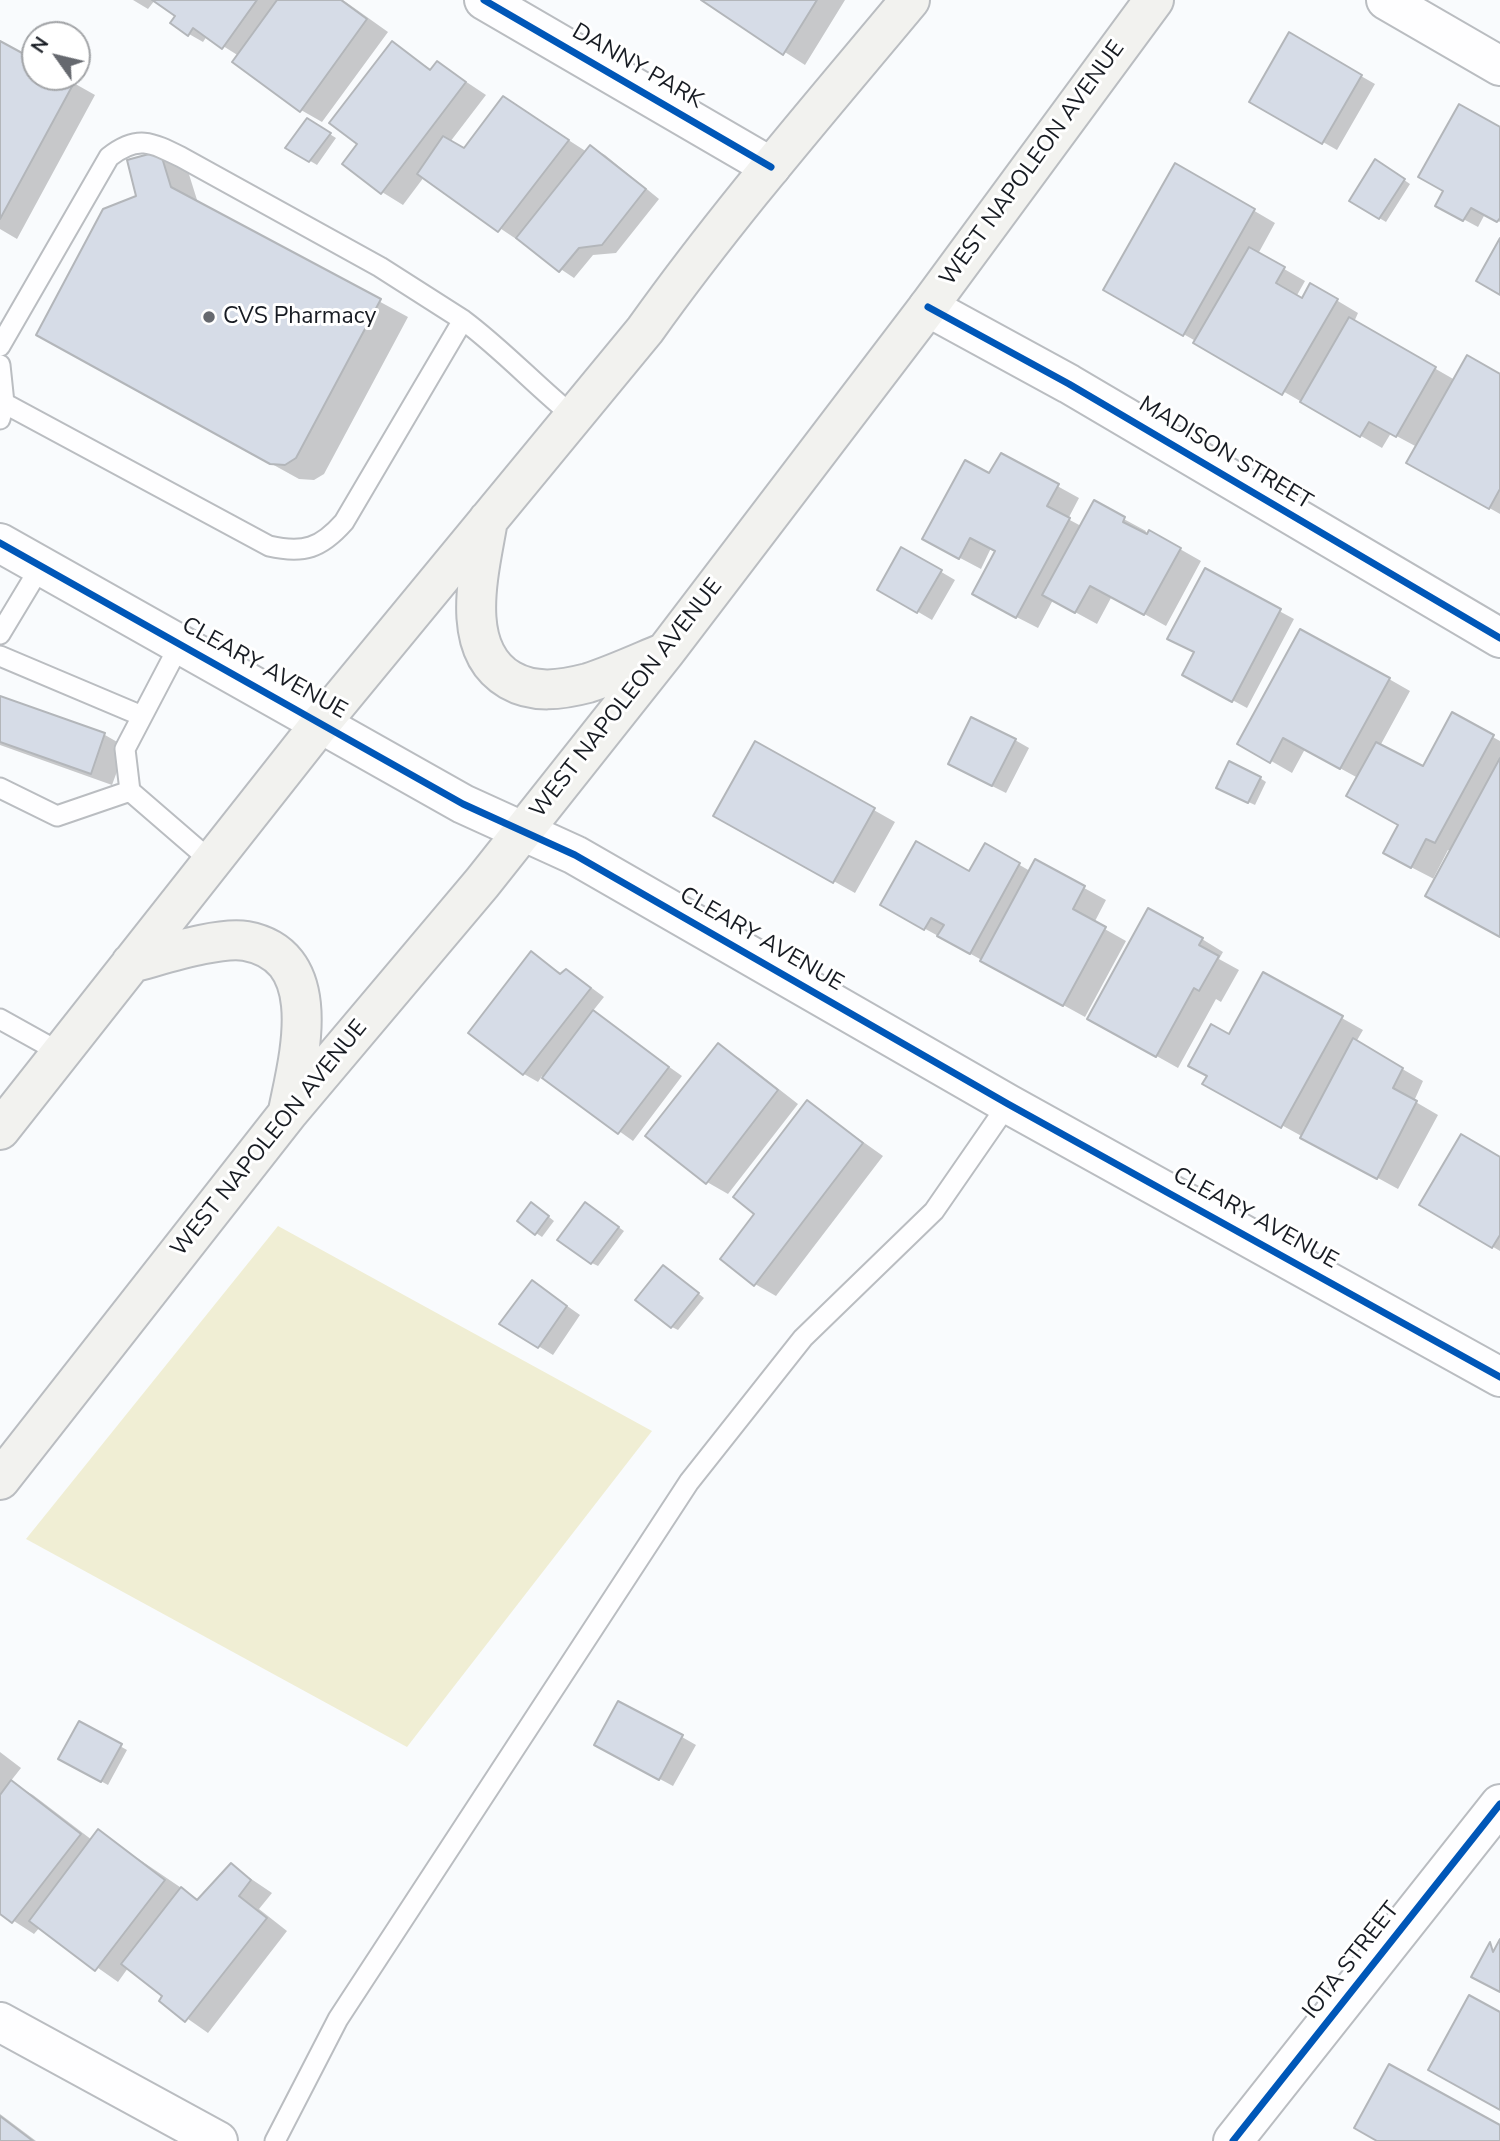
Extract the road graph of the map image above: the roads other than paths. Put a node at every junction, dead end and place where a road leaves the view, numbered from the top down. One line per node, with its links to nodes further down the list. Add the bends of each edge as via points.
1 (484, 0): 6 (street, DANNY PARK)
2 (910, 0): 6 (main road)
3 (1154, 0): 7 (main road, WEST NAPOLEON AVENUE)
4 (1386, 0): 5 (street)
5 (1500, 66)
6 (771, 167): 12 (main road)
7 (928, 307): 17 (street, MADISON STREET, via 1069,384); 19 (main road, WEST NAPOLEON AVENUE)
8 (463, 320): 9 (lane, via 380,267 181,157 141,142 122,146 109,157); 11 (lane, via 344,522 328,540 312,547 290,551 269,546); 12 (lane)
9 (0, 346)
10 (0, 365): 11 (lane)
11 (2, 411)
12 (573, 416): 13 (main road)
13 (489, 518): 19 (main road, via 477,588 478,626 483,654 498,673 522,687 548,691 588,683); 22 (main road)
14 (0, 543): 15 (street, CLEARY AVENUE)
15 (41, 566): 16 (lane); 18 (street, CLEARY AVENUE)
16 (0, 634)
17 (1500, 638)
18 (180, 644): 21 (lane); 22 (street, CLEARY AVENUE)
19 (666, 651): 25 (main road, WEST NAPOLEON AVENUE)
20 (0, 656): 21 (lane)
21 (142, 716): 24 (lane, via 125,750)
22 (321, 723): 25 (street, CLEARY AVENUE); 26 (main road)
23 (0, 788): 24 (lane, via 57,816)
24 (130, 790): 26 (lane)
25 (523, 833): 30 (street, CLEARY AVENUE, via 575,855); 31 (main road, WEST NAPOLEON AVENUE)
26 (211, 861): 27 (main road)
27 (131, 963): 29 (main road); 31 (main road, via 201,945 246,940 274,953 292,973 303,1007 302,1040)
28 (0, 1019): 29 (lane)
29 (61, 1053): 32 (main road)
30 (1008, 1104): 33 (street, CLEARY AVENUE); 38 (lane, via 934,1211 803,1338 689,1482 338,2018)
31 (288, 1113): 34 (main road, WEST NAPOLEON AVENUE)
32 (0, 1130)
33 (1500, 1377)
34 (0, 1480)
35 (1500, 1804): 39 (street, IOTA STREET)
36 (0, 2022): 37 (street)
37 (218, 2141)
38 (275, 2141)
39 (1233, 2141)

